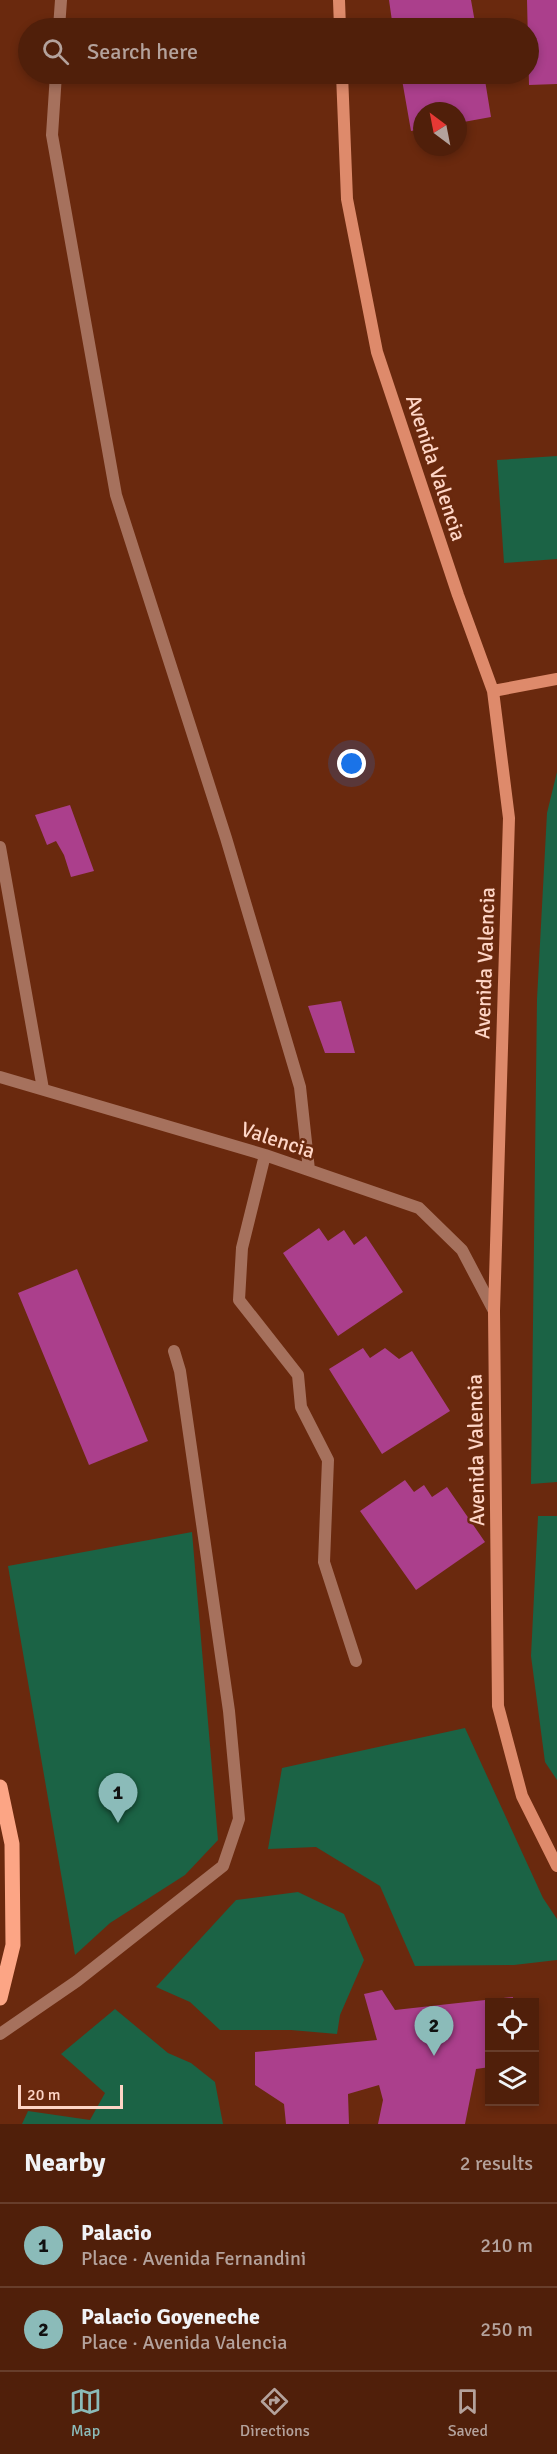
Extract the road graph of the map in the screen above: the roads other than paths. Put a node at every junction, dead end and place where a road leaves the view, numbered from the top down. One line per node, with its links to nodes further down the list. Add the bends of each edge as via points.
1 (61, 0): 3 (street)
2 (339, 0): 4 (street)
3 (60, 18)
4 (340, 18)
5 (55, 84): 13 (street, via 52,135 116,495 226,838 300,1087)
6 (342, 84): 8 (street, Avenida Valencia, via 347,199 377,352)
7 (557, 679): 8 (street)
8 (493, 691): 14 (street, Avenida Valencia, via 509,818)
9 (0, 847): 11 (street)
10 (0, 1077): 11 (street, Valencia)
11 (43, 1089): 12 (street, Valencia)
12 (265, 1155): 13 (street, Valencia); 16 (street, via 242,1248 239,1300 298,1375 301,1407 328,1460 324,1562)
13 (309, 1170): 14 (street, Valencia, via 419,1208 462,1250)
14 (494, 1311): 18 (street, Avenida Valencia, via 498,1706 522,1796)
15 (174, 1351): 20 (street, via 182,1382 229,1711 239,1819 223,1866 91,1971)
16 (356, 1661)
17 (0, 1787): 19 (main road, via 12,1844 13,1945)
18 (557, 1866)
19 (0, 1998)
20 (0, 2034)

